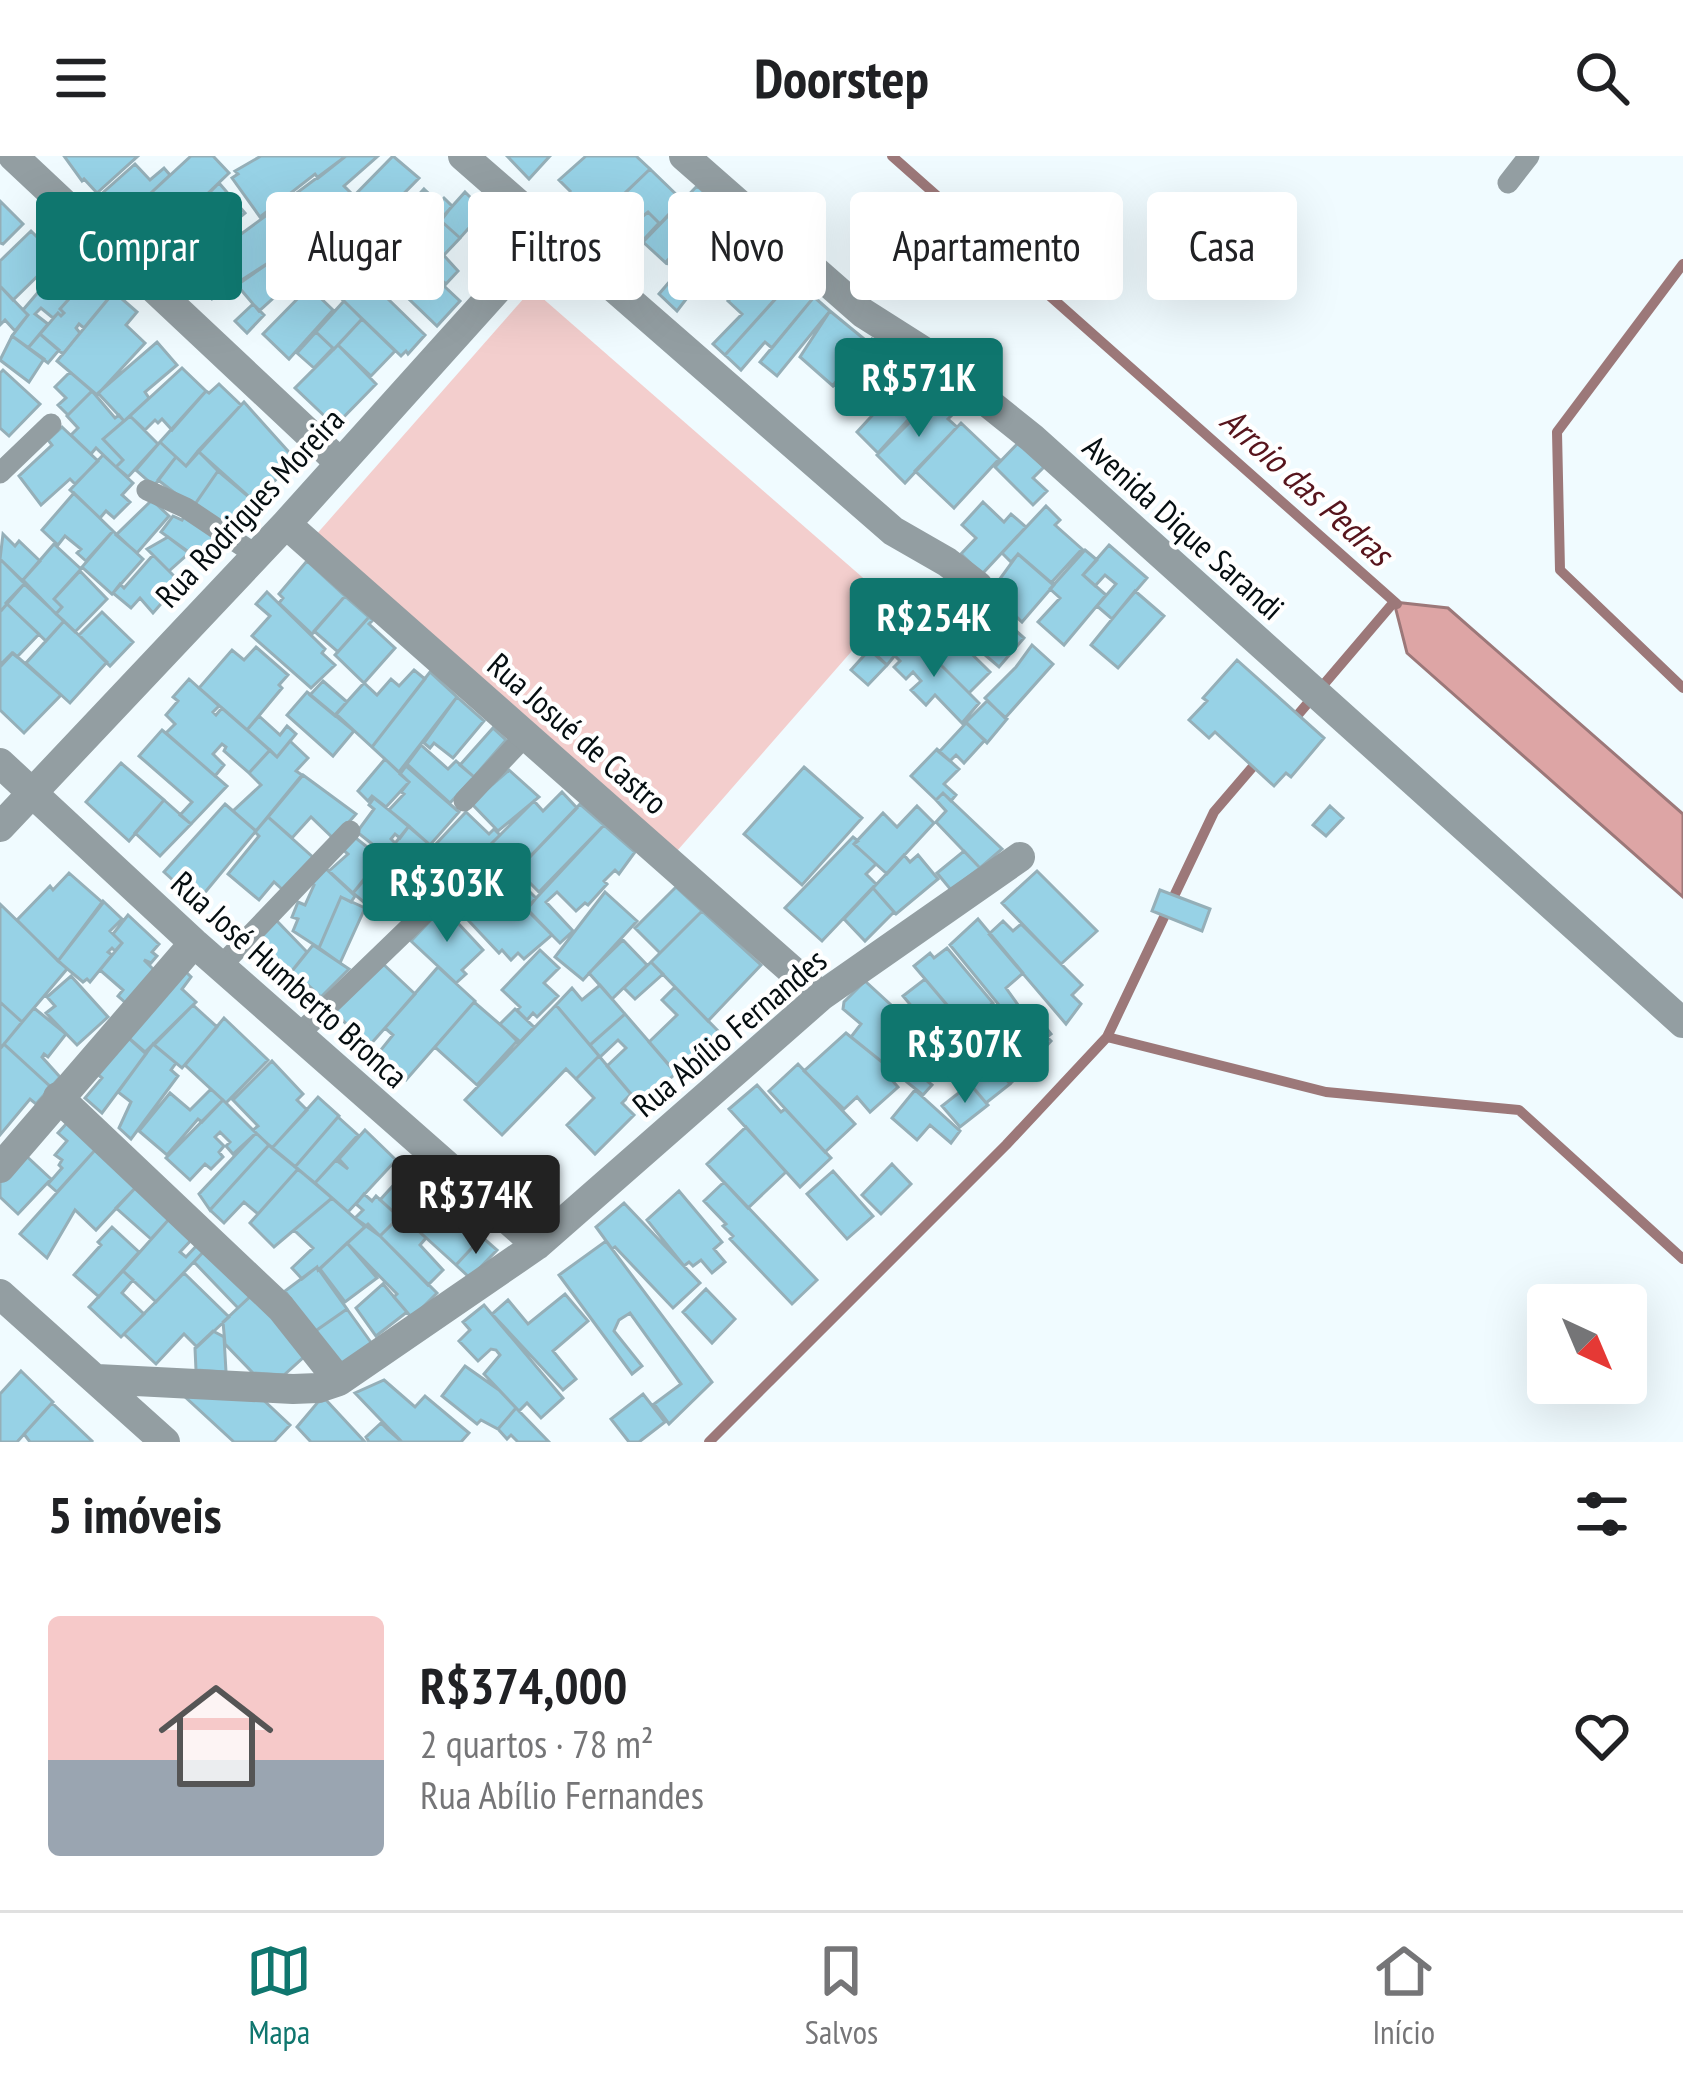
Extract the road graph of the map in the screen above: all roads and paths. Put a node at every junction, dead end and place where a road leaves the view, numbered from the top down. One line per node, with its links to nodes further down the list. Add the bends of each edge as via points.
1 (13, 156): 10 (street)
2 (684, 156): 27 (street, Avenida Dique Sarandi, via 863,313 1032,438)
3 (1529, 156): 5 (lane)
4 (477, 160): 6 (street)
5 (1508, 183)
6 (508, 192)
7 (487, 300): 10 (street, Rua Rodrigues Moreira)
8 (626, 300): 15 (street, via 893,531)
9 (51, 424): 11 (lane)
10 (339, 462): 13 (street, Rua Rodrigues Moreira)
11 (0, 473)
12 (147, 490): 14 (lane)
13 (286, 524): 14 (street, Rua Rodrigues Moreira); 16 (street, Rua Josué de Castro)
14 (256, 555): 18 (street, Rua Rodrigues Moreira)
15 (978, 586)
16 (526, 735): 19 (lane); 26 (street, Rua Josué de Castro)
17 (0, 763): 18 (street, Rua José Humberto Bronca)
18 (32, 792): 20 (street, Rua Rodrigues Moreira); 24 (street, Rua José Humberto Bronca)
19 (464, 801)
20 (0, 826)
21 (350, 831): 25 (lane)
22 (1020, 856): 26 (street, Rua Abílio Fernandes)
23 (442, 896): 28 (lane)
24 (194, 944): 25 (street, Rua José Humberto Bronca); 29 (street)
25 (220, 967): 28 (street, Rua José Humberto Bronca)
26 (821, 996): 31 (street, Rua Abílio Fernandes)
27 (1683, 1023)
28 (298, 1035): 31 (street, Rua José Humberto Bronca)
29 (58, 1097): 30 (street); 34 (street, via 281,1308)
30 (0, 1168)
31 (537, 1245): 34 (street, Rua Abílio Fernandes)
32 (0, 1294): 33 (street)
33 (97, 1379): 34 (street, Rua Abílio Fernandes, via 293,1389); 35 (street)
34 (339, 1381)
35 (165, 1442)

